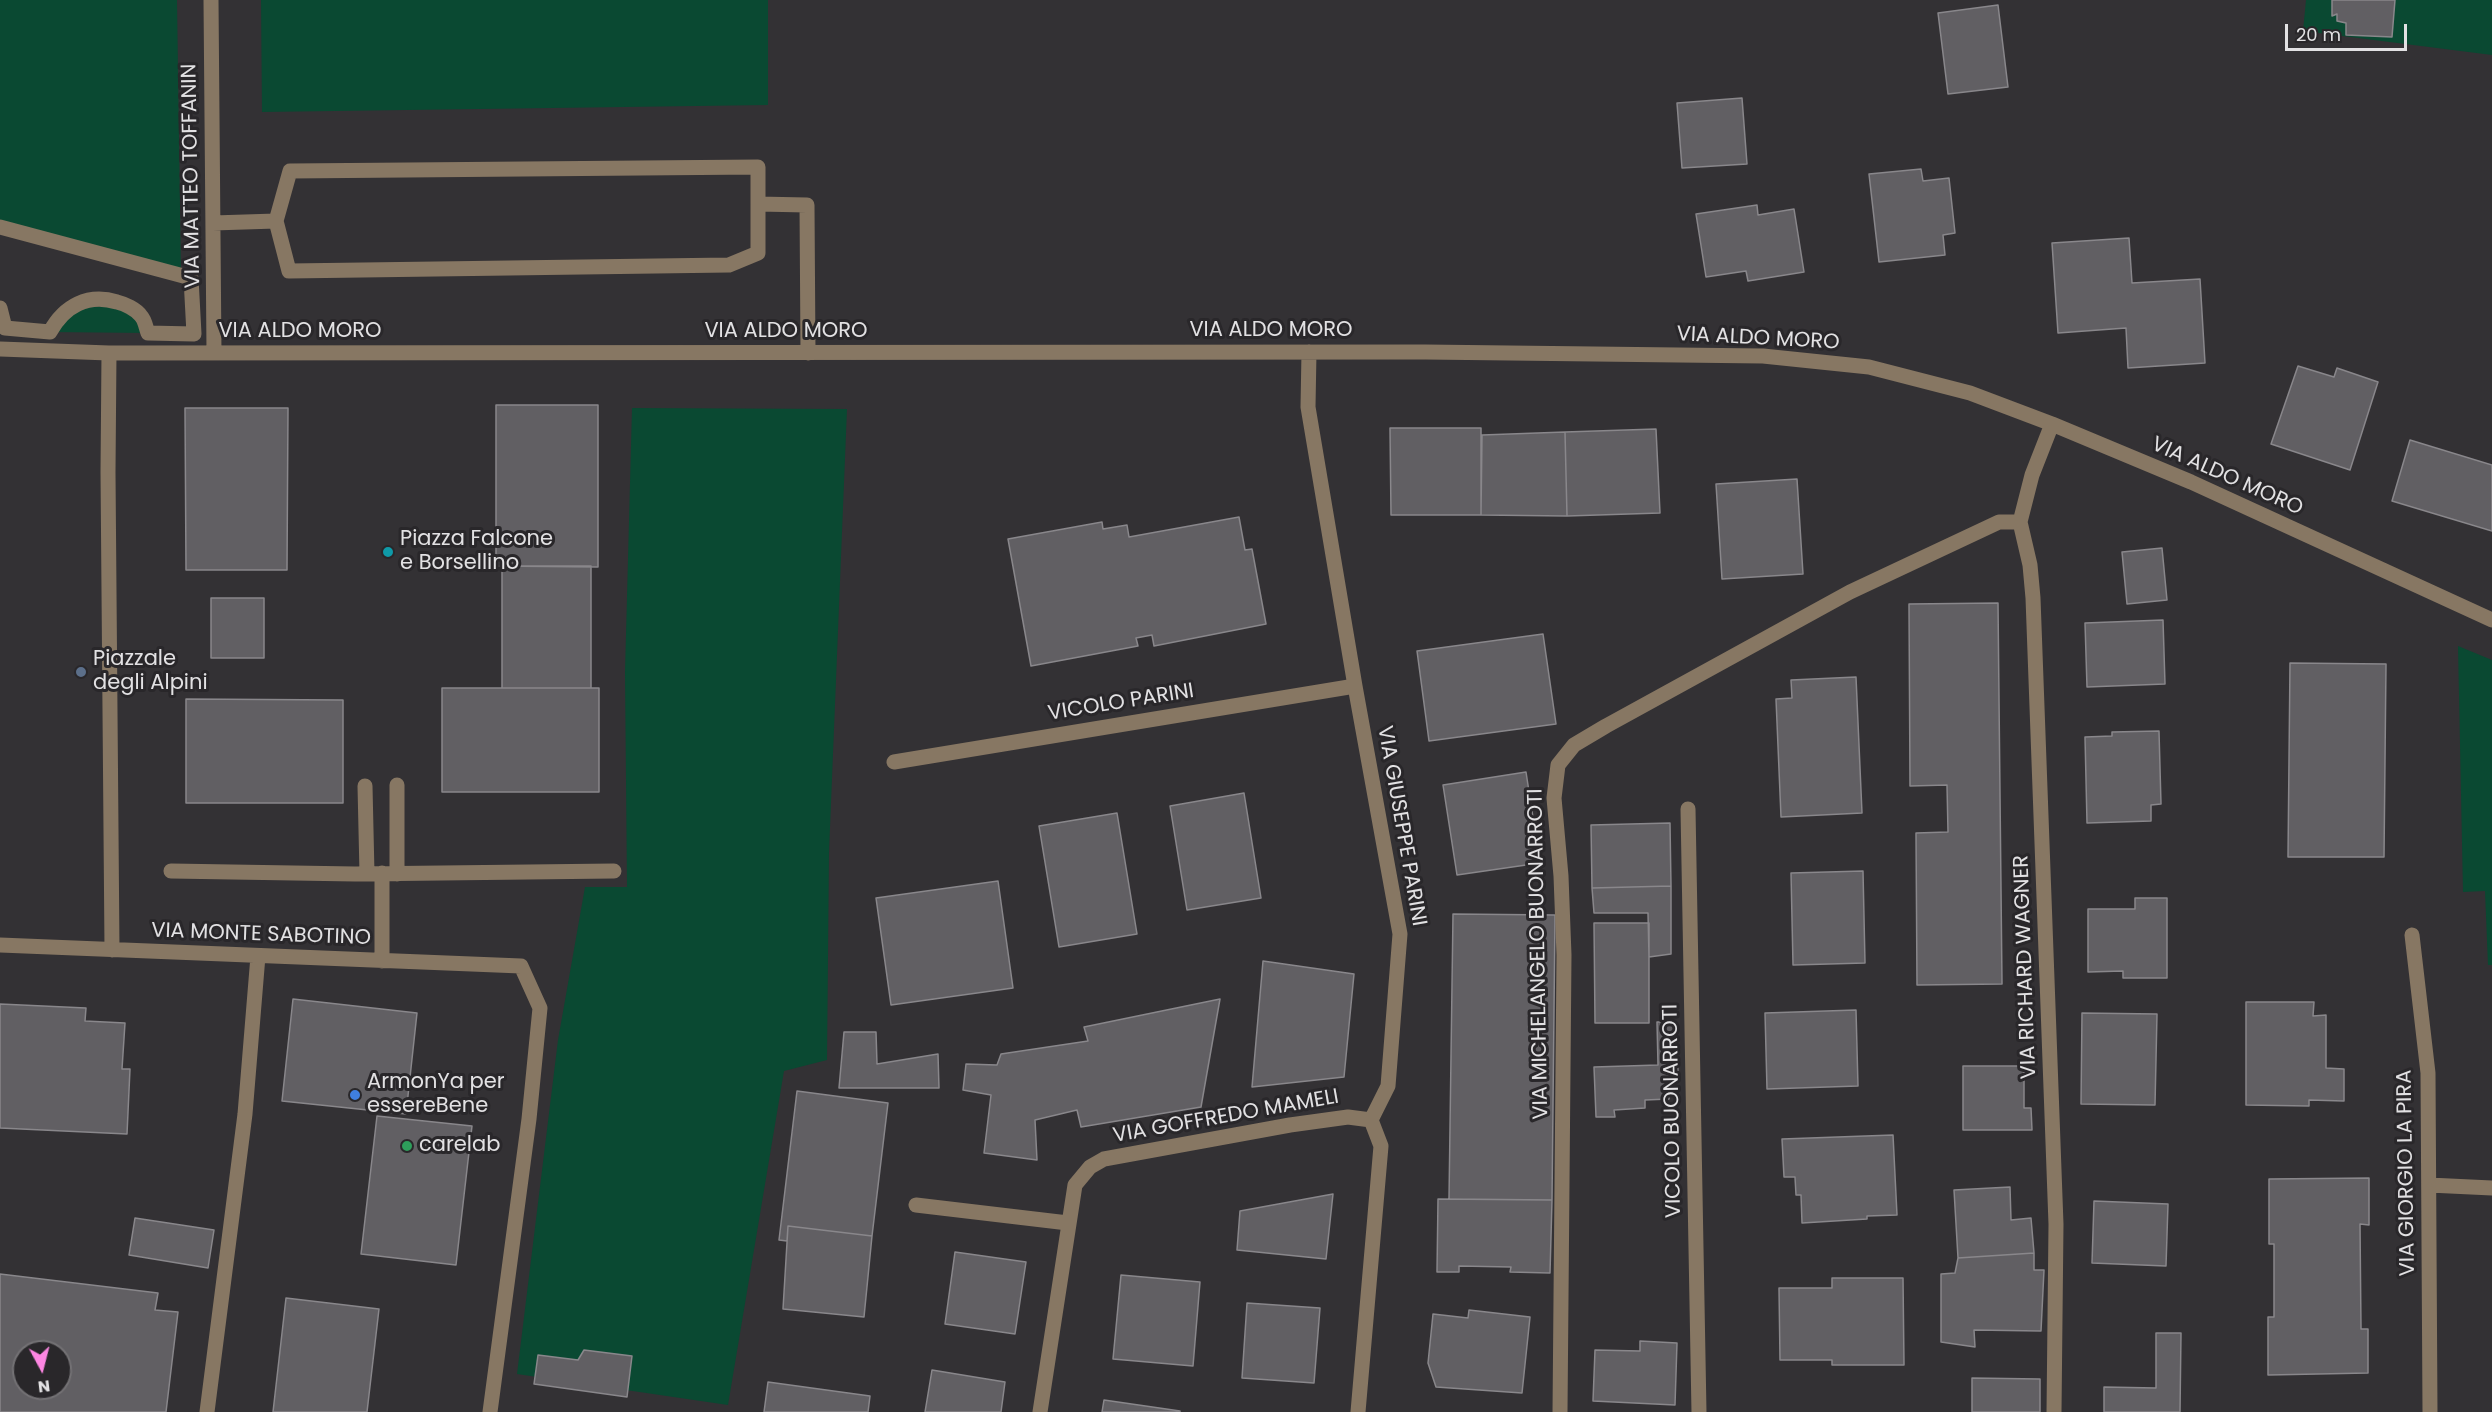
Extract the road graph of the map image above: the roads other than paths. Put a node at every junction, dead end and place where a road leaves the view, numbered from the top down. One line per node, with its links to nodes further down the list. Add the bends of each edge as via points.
1 (212, 0): 4 (street, VIA MATTEO TOFFANIN)
2 (758, 204): 3 (street, via 758,166 290,171); 3 (street, via 758,253 729,265 289,271); 11 (street, via 807,205)
3 (276, 221): 4 (street)
4 (213, 223): 8 (street, VIA MATTEO TOFFANIN)
5 (0, 227): 6 (street, via 191,278 194,334 148,333 141,315 109,299 86,299 58,318 50,332 5,328)
6 (0, 308)
7 (0, 349): 10 (street, VIA ALDO MORO)
8 (214, 352): 10 (street, VIA ALDO MORO); 11 (street, VIA ALDO MORO)
9 (1309, 352): 11 (street, VIA ALDO MORO); 12 (street, VIA ALDO MORO, via 1763,356 1869,367 1970,393); 15 (street, VIA GIUSEPPE PARINI, via 1308,407)
10 (109, 353): 25 (street)
11 (808, 353)
12 (2052, 424): 13 (street, via 2032,475); 14 (street, VIA ALDO MORO, via 2191,482)
13 (2020, 522): 37 (street, VIA MICHELANGELO BUONARROTI, via 1999,522 1850,592 1606,726 1574,745 1558,765 1554,798 1564,979); 39 (street, VIA RICHARD WAGNER, via 2033,598 2056,1212)
14 (2492, 620)
15 (1355, 686): 16 (street, VICOLO PARINI); 28 (street, VIA GIUSEPPE PARINI, via 1400,934 1388,1086)
16 (894, 762)
17 (397, 785): 22 (street)
18 (365, 786): 22 (street)
19 (1688, 809): 38 (street, VICOLO BUONARROTI)
20 (171, 871): 22 (street)
21 (614, 871): 22 (street)
22 (382, 874): 27 (street)
23 (2412, 935): 29 (street, VIA GIORGIO LA PIRA, via 2428,1073)
24 (0, 945): 25 (street, VIA MONTE SABOTINO)
25 (112, 950): 26 (street, VIA MONTE SABOTINO)
26 (258, 956): 27 (street, VIA MONTE SABOTINO); 33 (street, via 245,1114)
27 (382, 961): 34 (street, VIA MONTE SABOTINO, via 521,966 540,1008)
28 (1371, 1120): 32 (street, VIA GOFFREDO MAMELI, via 1348,1117 1290,1125 1104,1159 1090,1167 1075,1185); 36 (street, via 1381,1146)
29 (2429, 1185): 30 (street); 40 (street, VIA GIORGIO LA PIRA)
30 (2492, 1188)
31 (916, 1205): 32 (street)
32 (1068, 1223): 35 (street, VIA GOFFREDO MAMELI)
33 (207, 1412)
34 (490, 1412)
35 (1041, 1412)
36 (1358, 1412)
37 (1560, 1412)
38 (1699, 1412)
39 (2054, 1412)
40 (2430, 1412)

